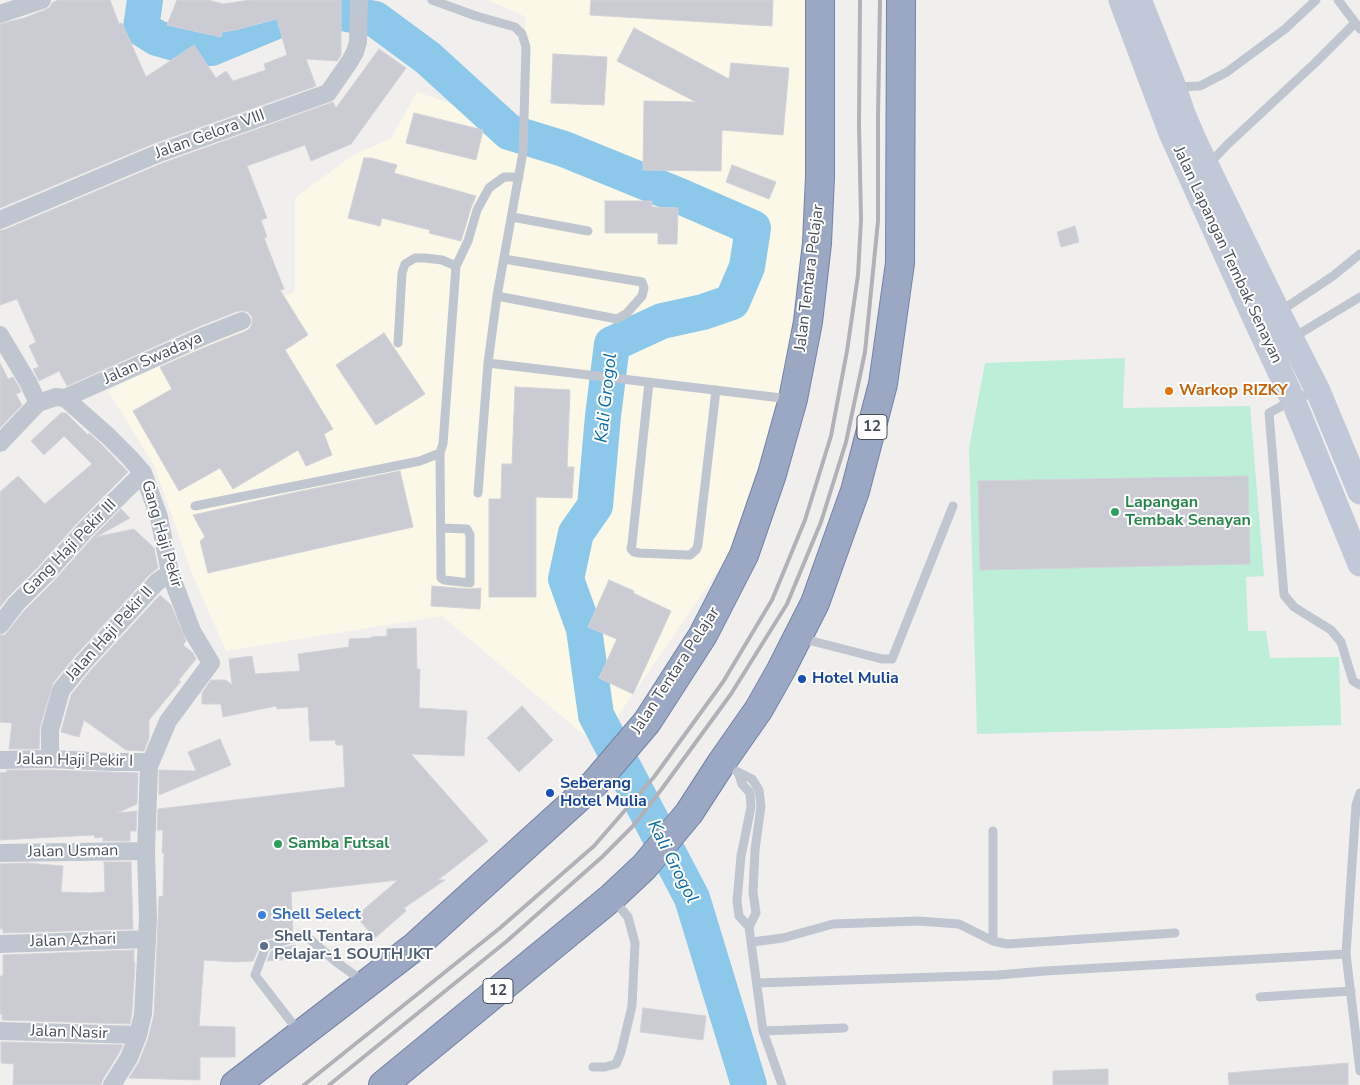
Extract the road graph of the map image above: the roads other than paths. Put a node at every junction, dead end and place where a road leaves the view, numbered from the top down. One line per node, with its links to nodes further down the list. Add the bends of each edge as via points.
1 (42, 0): 10 (street)
2 (432, 0): 14 (lane, via 515,27 522,34 526,47 523,152)
3 (820, 0): 33 (highway, Jalan Tentara Pelajar, via 817,243 808,322)
4 (902, 0): 47 (highway, 12, via 900,264 883,384 855,491 815,603)
5 (1121, 0): 23 (main road, Jalan Lapangan Tembak Senayan, via 1171,133)
6 (1139, 0): 12 (main road, Jalan Lapangan Tembak Senayan)
7 (1316, 0): 12 (lane, via 1285,29 1226,72 1200,86)
8 (1338, 0): 11 (lane)
9 (359, 9): 16 (street, Jalan Gelora VIII, via 355,52 328,93 159,153)
10 (0, 14)
11 (1358, 26): 13 (lane)
12 (1174, 87): 13 (main road, Jalan Lapangan Tembak Senayan)
13 (1207, 166): 23 (main road, Jalan Lapangan Tembak Senayan)
14 (519, 177): 15 (lane); 20 (lane, via 504,177 489,188)
15 (512, 217): 17 (lane); 19 (lane)
16 (0, 220)
17 (588, 231)
18 (1360, 254): 23 (lane)
19 (504, 259): 21 (lane); 21 (lane, via 642,282 644,288 637,302 617,319)
20 (456, 266): 26 (lane, via 425,258 415,258 405,264); 37 (lane)
21 (497, 296): 28 (lane)
22 (1360, 297): 27 (lane)
23 (1268, 319): 27 (main road, Jalan Lapangan Tembak Senayan)
24 (242, 321): 32 (street, Jalan Swadaya)
25 (0, 335): 35 (street)
26 (398, 343)
27 (1283, 347): 31 (main road, Jalan Lapangan Tembak Senayan); 34 (main road, Jalan Lapangan Tembak Senayan)
28 (488, 363): 29 (lane); 40 (lane)
29 (645, 382): 30 (lane); 30 (lane, via 632,544 634,552 690,555 696,550)
30 (716, 390): 33 (lane)
31 (1318, 391): 34 (lane); 39 (main road, Jalan Lapangan Tembak Senayan)
32 (64, 398): 35 (street); 38 (street, Gang Haji Pekir, via 108,436)
33 (792, 399): 66 (highway, Jalan Tentara Pelajar, via 772,474 744,555 702,635 647,722 595,783 412,948)
34 (1293, 400): 44 (main road, Jalan Lapangan Tembak Senayan); 48 (lane, via 1269,413 1284,595 1294,607 1331,630 1341,642 1353,681)
35 (38, 403): 36 (street)
36 (0, 443)
37 (440, 453): 41 (lane, via 420,461); 43 (lane)
38 (143, 473): 45 (street, Gang Haji Pekir, via 159,517); 46 (street, Gang Haji Pekir III, via 86,529)
39 (1358, 481)
40 (478, 493)
41 (195, 506)
42 (953, 506): 47 (lane, via 892,659)
43 (441, 528): 43 (lane, via 467,529 470,535 470,583 441,578)
44 (1360, 564)
45 (170, 573): 49 (street, Jalan Haji Pekir II, via 157,582 61,690 50,730); 51 (street, Gang Haji Pekir, via 192,631 211,663 168,721)
46 (0, 625)
47 (798, 637): 52 (highway, 12)
48 (1360, 685)
49 (50, 759): 50 (street, Jalan Haji Pekir I); 51 (street, Jalan Haji Pekir I, via 143,762)
50 (0, 760)
51 (149, 766): 55 (street)
52 (730, 767): 57 (highway, 12, via 644,867); 58 (lane, via 750,793 751,807 741,856 737,901 738,916); 58 (lane, via 752,779 759,790 761,806 753,892 756,913)
53 (1360, 793): 64 (lane, via 1356,805)
54 (993, 831): 61 (lane)
55 (146, 851): 56 (street, Jalan Usman); 60 (street)
56 (0, 853)
57 (612, 897): 74 (lane, via 628,918 635,943 632,1006 622,1052 616,1064); 78 (highway, 12)
58 (749, 927): 62 (lane)
59 (1175, 933): 61 (lane, via 1007,944)
60 (147, 939): 63 (street, Jalan Azhari); 73 (street, via 143,1014)
61 (993, 941): 62 (lane, via 959,924 918,921 833,924 783,938)
62 (752, 942): 65 (lane)
63 (0, 944)
64 (1346, 954): 65 (lane, via 998,975); 67 (lane)
65 (757, 983): 71 (lane)
66 (366, 984): 72 (highway, Jalan Tentara Pelajar); 72 (lane, via 305,935 266,946 255,976)
67 (1351, 991): 68 (lane); 75 (lane)
68 (1260, 997)
69 (844, 1028): 71 (lane)
70 (0, 1031): 73 (street, Jalan Nasir)
71 (763, 1031): 79 (lane)
72 (301, 1034): 77 (highway, Jalan Tentara Pelajar)
73 (138, 1035): 76 (street, via 129,1058)
74 (593, 1067)
75 (1360, 1071)
76 (112, 1085)
77 (235, 1085)
78 (384, 1085)
79 (782, 1085)

